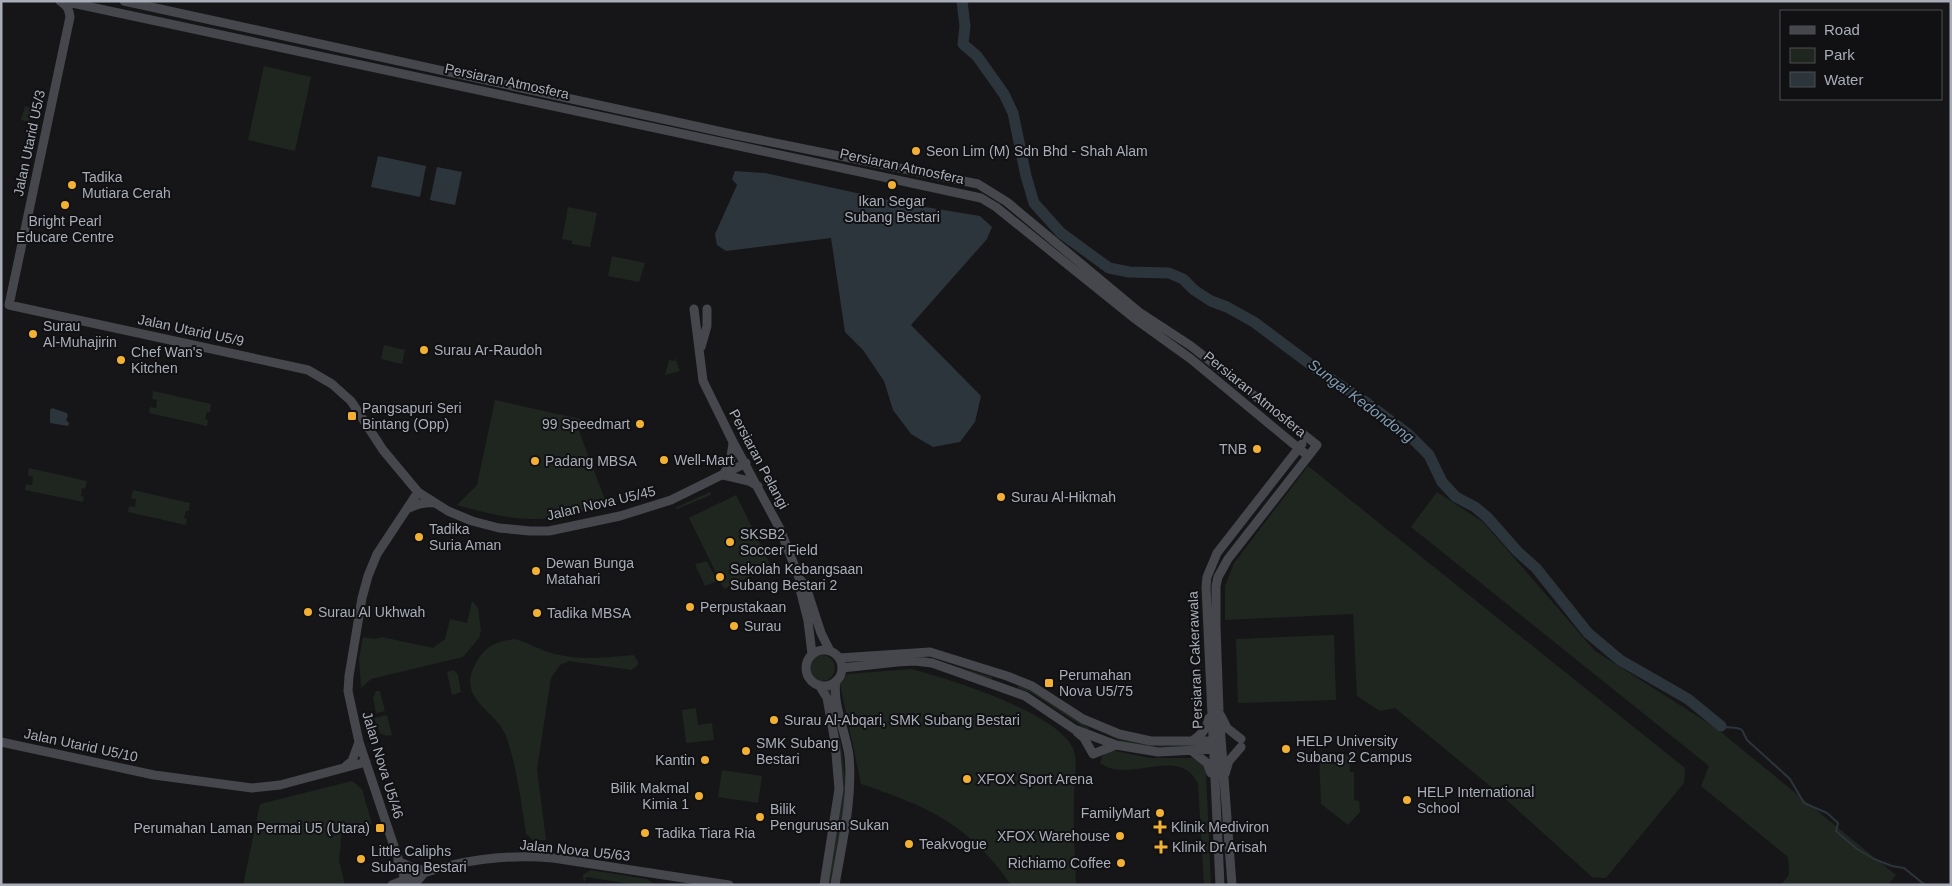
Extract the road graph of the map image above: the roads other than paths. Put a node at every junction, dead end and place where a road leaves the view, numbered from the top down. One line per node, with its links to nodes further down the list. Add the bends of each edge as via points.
1 (61, 1): 3 (street, Persiaran Atmosfera); 5 (street, via 69,10)
2 (124, 1): 4 (street, Persiaran Atmosfera)
3 (88, 7): 4 (street, Persiaran Atmosfera); 5 (street, via 80,8)
4 (139, 11): 11 (street, Persiaran Atmosfera, via 978,184 1007,202 1140,312 1191,346); 13 (street, Persiaran Atmosfera, via 981,198)
5 (70, 17): 6 (street, Jalan Utarid U5/3)
6 (9, 305): 10 (street, Jalan Utarid U5/9)
7 (694, 309): 9 (street, Persiaran Pelangi)
8 (707, 309): 9 (street, via 707,326)
9 (700, 350): 12 (street, Persiaran Pelangi, via 704,381)
10 (250, 356): 17 (street, Jalan Nova U5/45, via 308,370 332,384 351,401 383,450)
11 (1307, 437): 13 (street, Persiaran Cakerawala); 14 (street, Persiaran Atmosfera, via 1317,445)
12 (733, 442): 15 (street, Persiaran Pelangi); 16 (street, via 730,464)
13 (1299, 448): 14 (street, Persiaran Atmosfera); 29 (street, Persiaran Cakerawala, via 1217,553 1207,576)
14 (1308, 456): 29 (street, Persiaran Cakerawala, via 1228,559 1218,577)
15 (746, 463): 16 (street, Jalan Nova U5/45); 18 (street, Persiaran Pelangi)
16 (723, 475): 18 (street); 20 (street, Jalan Nova U5/45, via 662,503 620,516 549,531 472,522)
17 (407, 479): 19 (street, Jalan Nova U5/45); 21 (street)
18 (758, 486): 22 (street, Persiaran Pelangi, via 780,529)
19 (418, 492): 20 (street, Jalan Nova U5/45); 21 (street, Jalan Nova U5/46)
20 (435, 503): 21 (street, via 426,502)
21 (407, 508): 35 (street, Jalan Nova U5/46, via 377,554 362,598 348,684)
22 (800, 580): 23 (street, Persiaran Pelangi, via 805,584); 24 (street, Persiaran Pelangi)
23 (830, 651): 24 (street); 25 (street)
24 (812, 654): 28 (street, via 806,669 810,679)
25 (839, 658): 26 (street); 30 (street, via 921,652 940,655 1032,686)
26 (842, 668): 27 (street); 31 (street, via 915,660 932,663 1025,696)
27 (836, 681): 28 (street); 51 (street, via 835,693 849,755 850,784)
28 (819, 685): 47 (street, via 827,698 839,789)
29 (1214, 712): 33 (street, via 1202,734); 37 (street, Persiaran Cakerawala); 43 (street, via 1241,743 1229,761)
30 (1082, 719): 32 (street, via 1097,730); 33 (street, via 1119,734 1151,741)
31 (1074, 729): 32 (street); 36 (street, via 1084,738 1093,754)
32 (1098, 739): 36 (street)
33 (1192, 741): 37 (street)
34 (1, 742): 40 (street, Jalan Utarid U5/10, via 154,775 252,788)
35 (359, 742): 39 (street, Jalan Nova U5/46); 40 (street, via 352,762)
36 (1116, 745): 38 (street, via 1158,752)
37 (1216, 745): 38 (street); 42 (street, Persiaran Cakerawala); 43 (street, Persiaran Cakerawala)
38 (1192, 751): 42 (street, via 1206,763)
39 (366, 762): 40 (street, Jalan Utarid U5/10); 41 (street, Jalan Nova U5/46)
40 (344, 768): 41 (street, via 352,768)
41 (372, 779): 44 (street, Jalan Nova U5/46)
42 (1214, 780): 52 (street, Persiaran Cakerawala)
43 (1224, 780): 53 (street, Persiaran Cakerawala)
44 (398, 861): 45 (street); 46 (street, Jalan Nova U5/46); 48 (street)
45 (426, 871): 46 (street, Jalan Nova U5/63); 49 (street); 50 (street, Jalan Nova U5/63, via 493,858 544,857)
46 (406, 882): 48 (street, Jalan Nova U5/63)
47 (823, 884)
48 (390, 885)
49 (414, 885)
50 (729, 885)
51 (835, 885)
52 (1220, 885)
53 (1232, 885)

